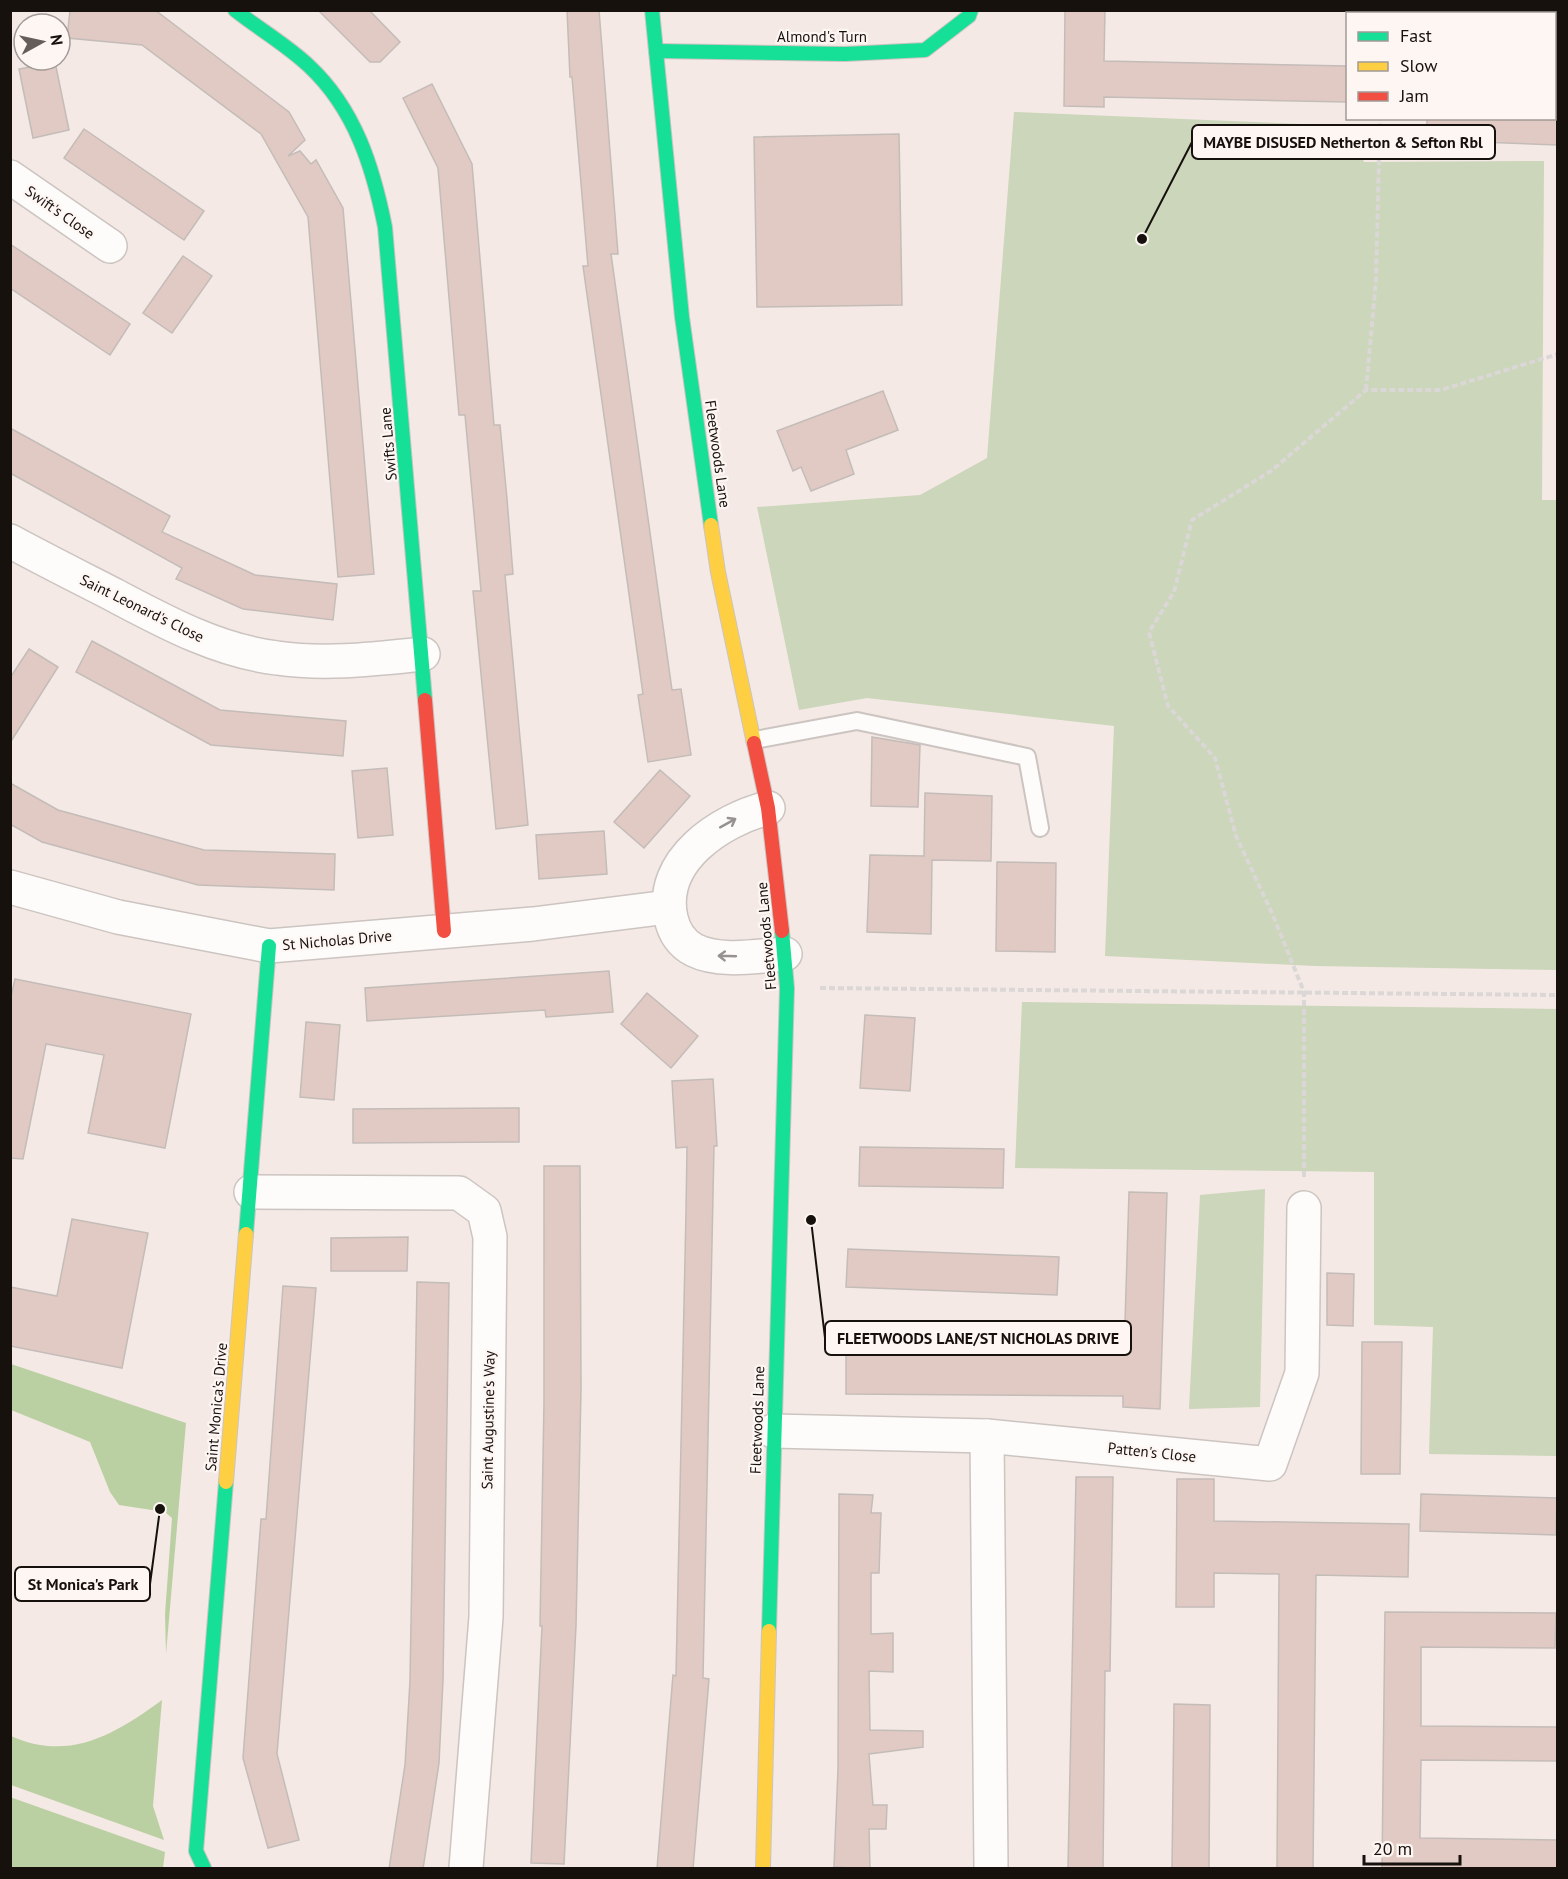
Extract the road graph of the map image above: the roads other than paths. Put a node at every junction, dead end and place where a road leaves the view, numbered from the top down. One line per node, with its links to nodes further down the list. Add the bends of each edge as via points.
1 (235, 10): 8 (street, Swifts Lane, via 309,66 331,90 353,124 371,164 385,227)
2 (652, 10): 4 (street, Fleetwoods Lane)
3 (971, 10): 4 (street, Almond's Turn, via 969,16 925,50 845,54)
4 (656, 51): 9 (street, Fleetwoods Lane, via 682,317 718,572)
5 (10, 177): 6 (street, Swift's Close)
6 (110, 246)
7 (10, 541): 8 (street, Saint Leonard's Close, via 163,621 238,650 317,662)
8 (423, 654): 14 (street, Swifts Lane)
9 (755, 740): 10 (street, Fleetwoods Lane); 11 (lane, via 857,721 1028,757)
10 (768, 808): 13 (street, one-way to 10, via 669,889 678,870 712,832 728,821); 16 (street, Fleetwoods Lane)
11 (1040, 828)
12 (10, 887): 15 (street, St Nicholas Drive, via 118,917)
13 (668, 907): 14 (street, St Nicholas Drive); 16 (street, one-way to 13, via 712,956 695,950 682,942 673,929)
14 (444, 932): 15 (street, St Nicholas Drive)
15 (269, 946): 17 (street, Saint Monica's Drive)
16 (785, 954): 19 (street, Fleetwoods Lane)
17 (250, 1192): 21 (street, Saint Monica's Drive, via 196,1851); 22 (street, Saint Augustine's Way, via 459,1193 484,1211 490,1238 486,1617)
18 (1304, 1208): 20 (street, Patten's Close, via 1302,1373 1270,1464)
19 (773, 1431): 20 (street, Patten's Close); 23 (street, Fleetwoods Lane)
20 (987, 1436): 24 (street)
21 (204, 1869)
22 (466, 1869)
23 (763, 1869)
24 (992, 1869)

